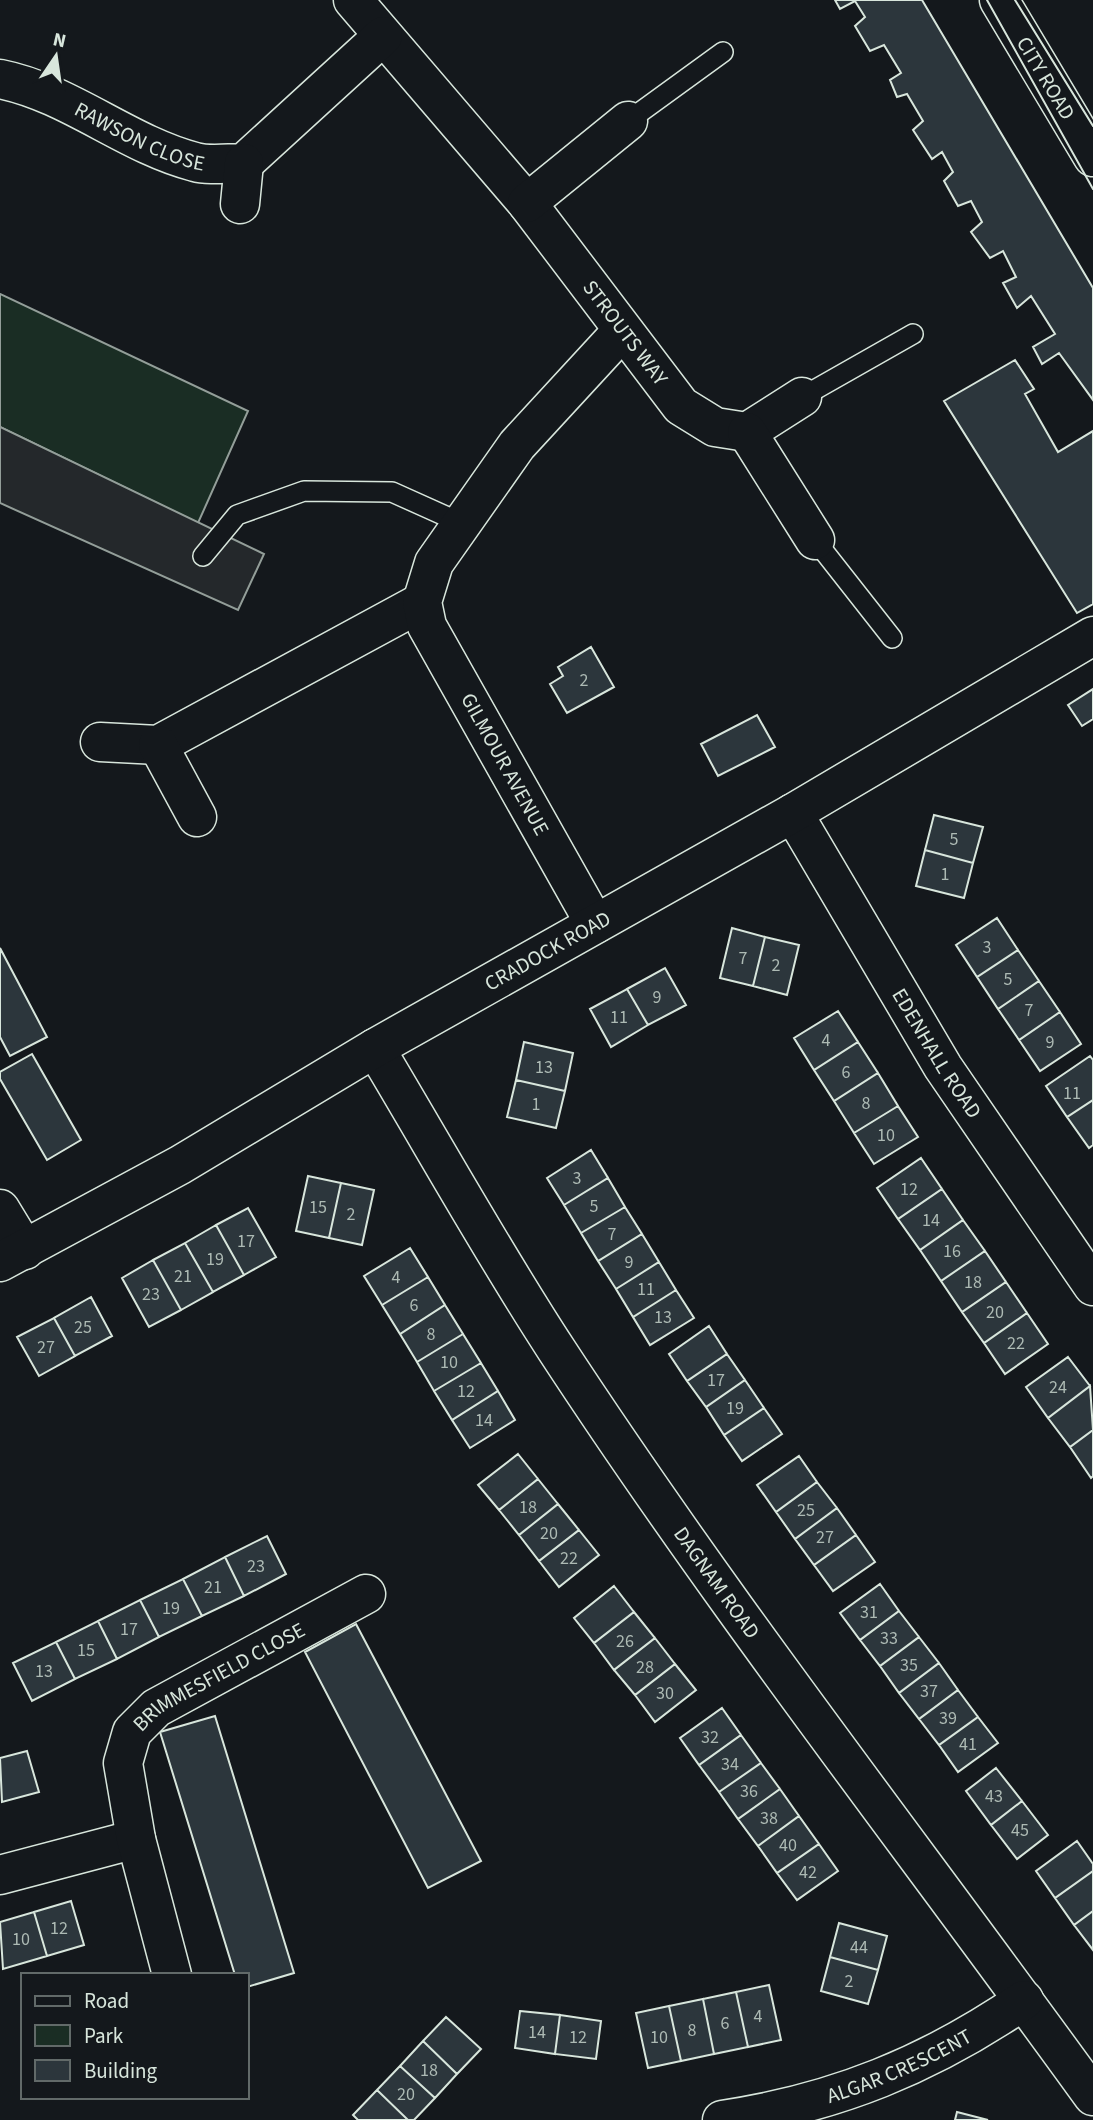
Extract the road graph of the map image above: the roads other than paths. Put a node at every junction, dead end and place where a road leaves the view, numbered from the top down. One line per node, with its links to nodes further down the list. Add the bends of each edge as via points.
1 (353, 0): 3 (street, STROUTS WAY)
2 (999, 0): 7 (street, CITY ROAD)
3 (383, 36): 8 (street); 9 (street, STROUTS WAY)
4 (723, 52): 6 (lane)
5 (0, 79): 8 (street, RAWSON CLOSE, via 29,85 139,140 197,163)
6 (628, 121): 9 (street)
7 (1093, 158)
8 (244, 163): 10 (street)
9 (527, 203): 11 (street, STROUTS WAY)
10 (240, 204)
11 (622, 331): 14 (street, STROUTS WAY, via 681,406 715,427); 15 (street, via 517,445)
12 (913, 334): 13 (lane)
13 (802, 397): 14 (street)
14 (747, 432): 16 (street)
15 (461, 523): 17 (lane, via 392,492 304,491 237,515); 18 (street, via 434,563)
16 (815, 540): 20 (lane)
17 (203, 556)
18 (422, 602): 22 (street); 25 (street, GILMOUR AVENUE, via 427,626)
19 (1093, 636): 23 (street, CRADOCK ROAD)
20 (892, 638)
21 (100, 742): 22 (street)
22 (158, 745): 24 (street)
23 (793, 813): 25 (street, CRADOCK ROAD); 29 (street, EDENHALL ROAD, via 943,1068)
24 (197, 817)
25 (595, 923): 26 (street, CRADOCK ROAD)
26 (375, 1048): 28 (street, CRADOCK ROAD, via 180,1165); 34 (street, DAGNAM ROAD, via 554,1347 663,1507)
27 (0, 1209): 28 (street)
28 (12, 1256)
29 (1093, 1286)
30 (366, 1594): 31 (street, BRIMMESFIELD CLOSE, via 156,1707 132,1732 123,1763)
31 (136, 1839): 32 (street); 33 (street, BRIMMESFIELD CLOSE)
32 (0, 1875)
33 (171, 1973)
34 (1024, 2000): 35 (street, DAGNAM ROAD); 36 (street, ALGAR CRESCENT, via 945,2050 865,2086 781,2111)
35 (1093, 2096)
36 (722, 2120)

